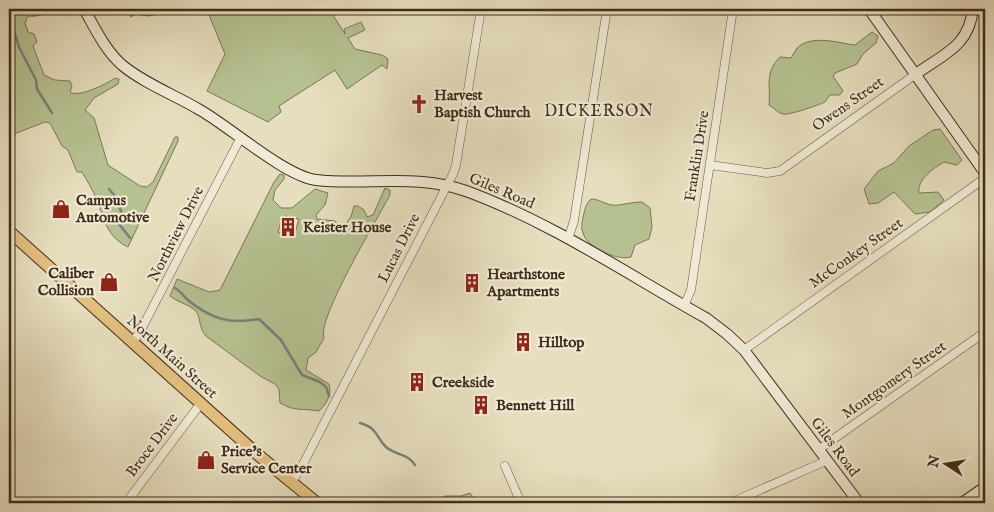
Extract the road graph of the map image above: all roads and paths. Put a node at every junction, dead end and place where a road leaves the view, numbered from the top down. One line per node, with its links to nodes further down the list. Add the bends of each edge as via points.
1 (84, 9): 8 (street, Giles Road, via 101,39 121,64)
2 (481, 9): 12 (street, Lucas Drive, via 456,165)
3 (607, 9): 14 (street, via 574,221)
4 (733, 9): 9 (street, Franklin Drive)
5 (869, 9): 7 (street)
6 (973, 9): 7 (street, Owens Street, via 972,23 964,38)
7 (916, 74): 9 (street, Owens Street, via 780,171 767,173); 10 (street)
8 (241, 137): 12 (street, Giles Road, via 306,178 424,181); 17 (street, Northview Drive)
9 (710, 165): 15 (street, Franklin Drive, via 691,290)
10 (985, 173)
11 (985, 178): 18 (street, McConkey Street)
12 (447, 185): 14 (street, Giles Road, via 507,207); 23 (street, Lucas Drive)
13 (9, 231): 17 (main road, North Main Street)
14 (568, 239): 15 (street, Giles Road)
15 (684, 306): 18 (street, Giles Road, via 717,326)
16 (985, 332): 20 (street, Montgomery Street)
17 (133, 342): 19 (main road, North Main Street)
18 (744, 350): 20 (street, Giles Road)
19 (201, 403): 23 (main road, North Main Street); 25 (street, Broce Drive)
20 (818, 450): 21 (street, Giles Road)
21 (826, 461): 28 (street); 29 (street, Giles Road)
22 (505, 466): 27 (street)
23 (291, 482): 26 (main road, North Main Street)
24 (985, 487): 30 (street)
25 (126, 503)
26 (317, 503)
27 (521, 503)
28 (730, 503)
29 (859, 503)
30 (962, 503)

